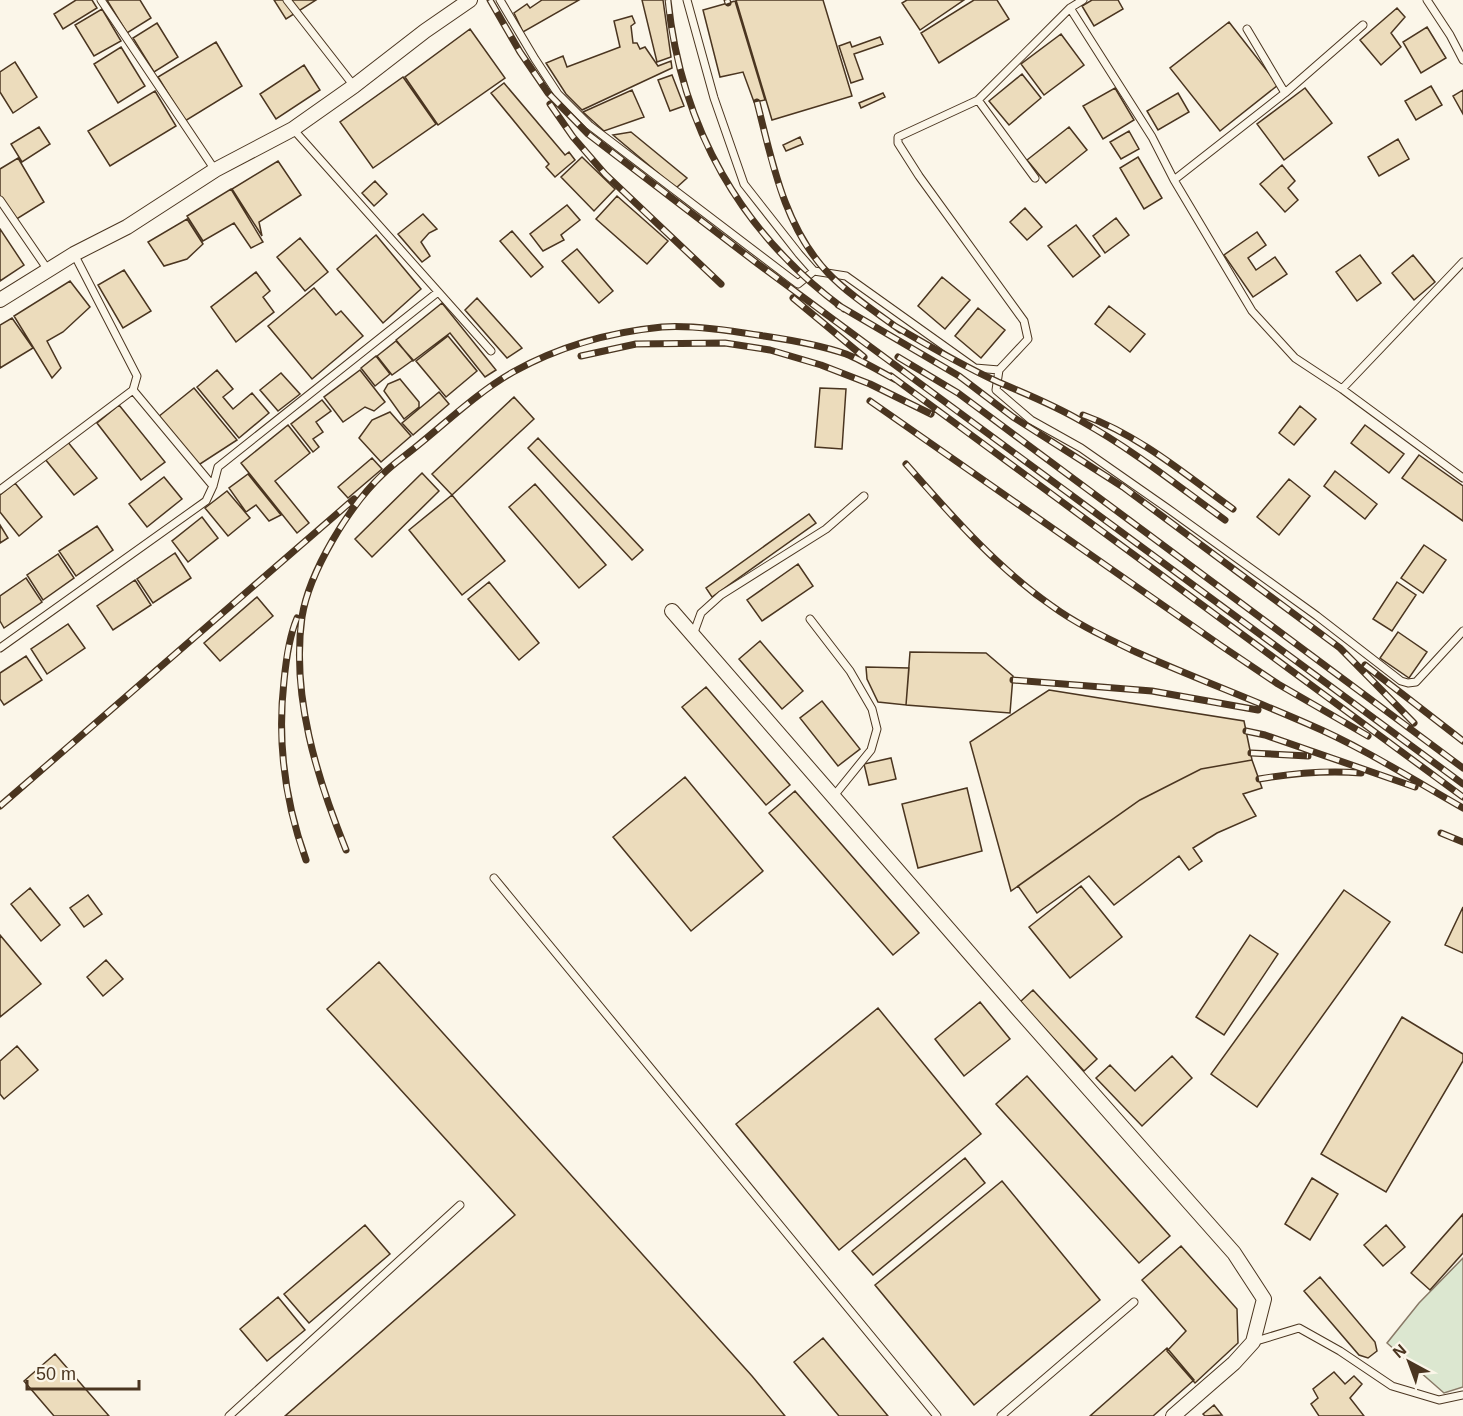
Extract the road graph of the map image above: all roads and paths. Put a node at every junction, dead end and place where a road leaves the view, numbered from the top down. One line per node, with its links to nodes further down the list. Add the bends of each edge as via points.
1 (101, 0): 16 (lane)
2 (287, 0): 12 (lane)
3 (470, 0): 12 (street)
4 (500, 0): 23 (lane, via 558,94 589,125 798,284)
5 (687, 0): 23 (lane, via 714,98 744,184)
6 (1083, 0): 8 (lane)
7 (1427, 0): 11 (lane)
8 (1070, 8): 14 (lane); 18 (lane, via 1152,137)
9 (1363, 25): 13 (lane)
10 (1247, 29): 13 (lane)
11 (1462, 56)
12 (354, 86): 15 (street)
13 (1286, 93): 18 (lane)
14 (978, 100): 17 (lane); 27 (lane, via 898,137 898,143 1024,321 1028,339)
15 (293, 129): 16 (street); 24 (lane)
16 (214, 170): 20 (street, via 127,227)
17 (1035, 178)
18 (1174, 180): 28 (lane, via 1252,311 1295,358)
19 (0, 200): 22 (lane)
20 (74, 254): 22 (street); 29 (lane, via 136,376)
21 (1463, 262): 28 (lane)
22 (48, 270): 25 (street)
23 (814, 271): 27 (lane, via 846,276 975,368)
24 (438, 292): 26 (lane); 31 (lane, via 218,467)
25 (0, 300)
26 (491, 351)
27 (999, 370): 36 (lane, via 996,390 1031,420 1081,448 1138,488 1401,681 1416,682)
28 (1342, 389): 30 (lane)
29 (133, 390): 31 (lane); 32 (lane)
30 (1463, 478)
31 (213, 486): 38 (lane, via 206,501)
32 (0, 490)
33 (864, 496): 37 (lane, via 826,528 721,596 701,613)
34 (672, 611): 37 (street)
35 (810, 619): 39 (lane, via 850,671 872,709 877,729 871,750)
36 (1463, 631)
37 (693, 635): 39 (street)
38 (0, 648)
39 (833, 796): 43 (street, via 1234,1253 1264,1299)
40 (494, 878): 46 (lane)
41 (460, 1205): 45 (lane)
42 (1134, 1302): 47 (lane)
43 (1253, 1342): 44 (lane, via 1299,1328 1392,1386 1439,1400); 48 (street)
44 (1463, 1395)
45 (229, 1416)
46 (937, 1416)
47 (1002, 1416)
48 (1173, 1416)

